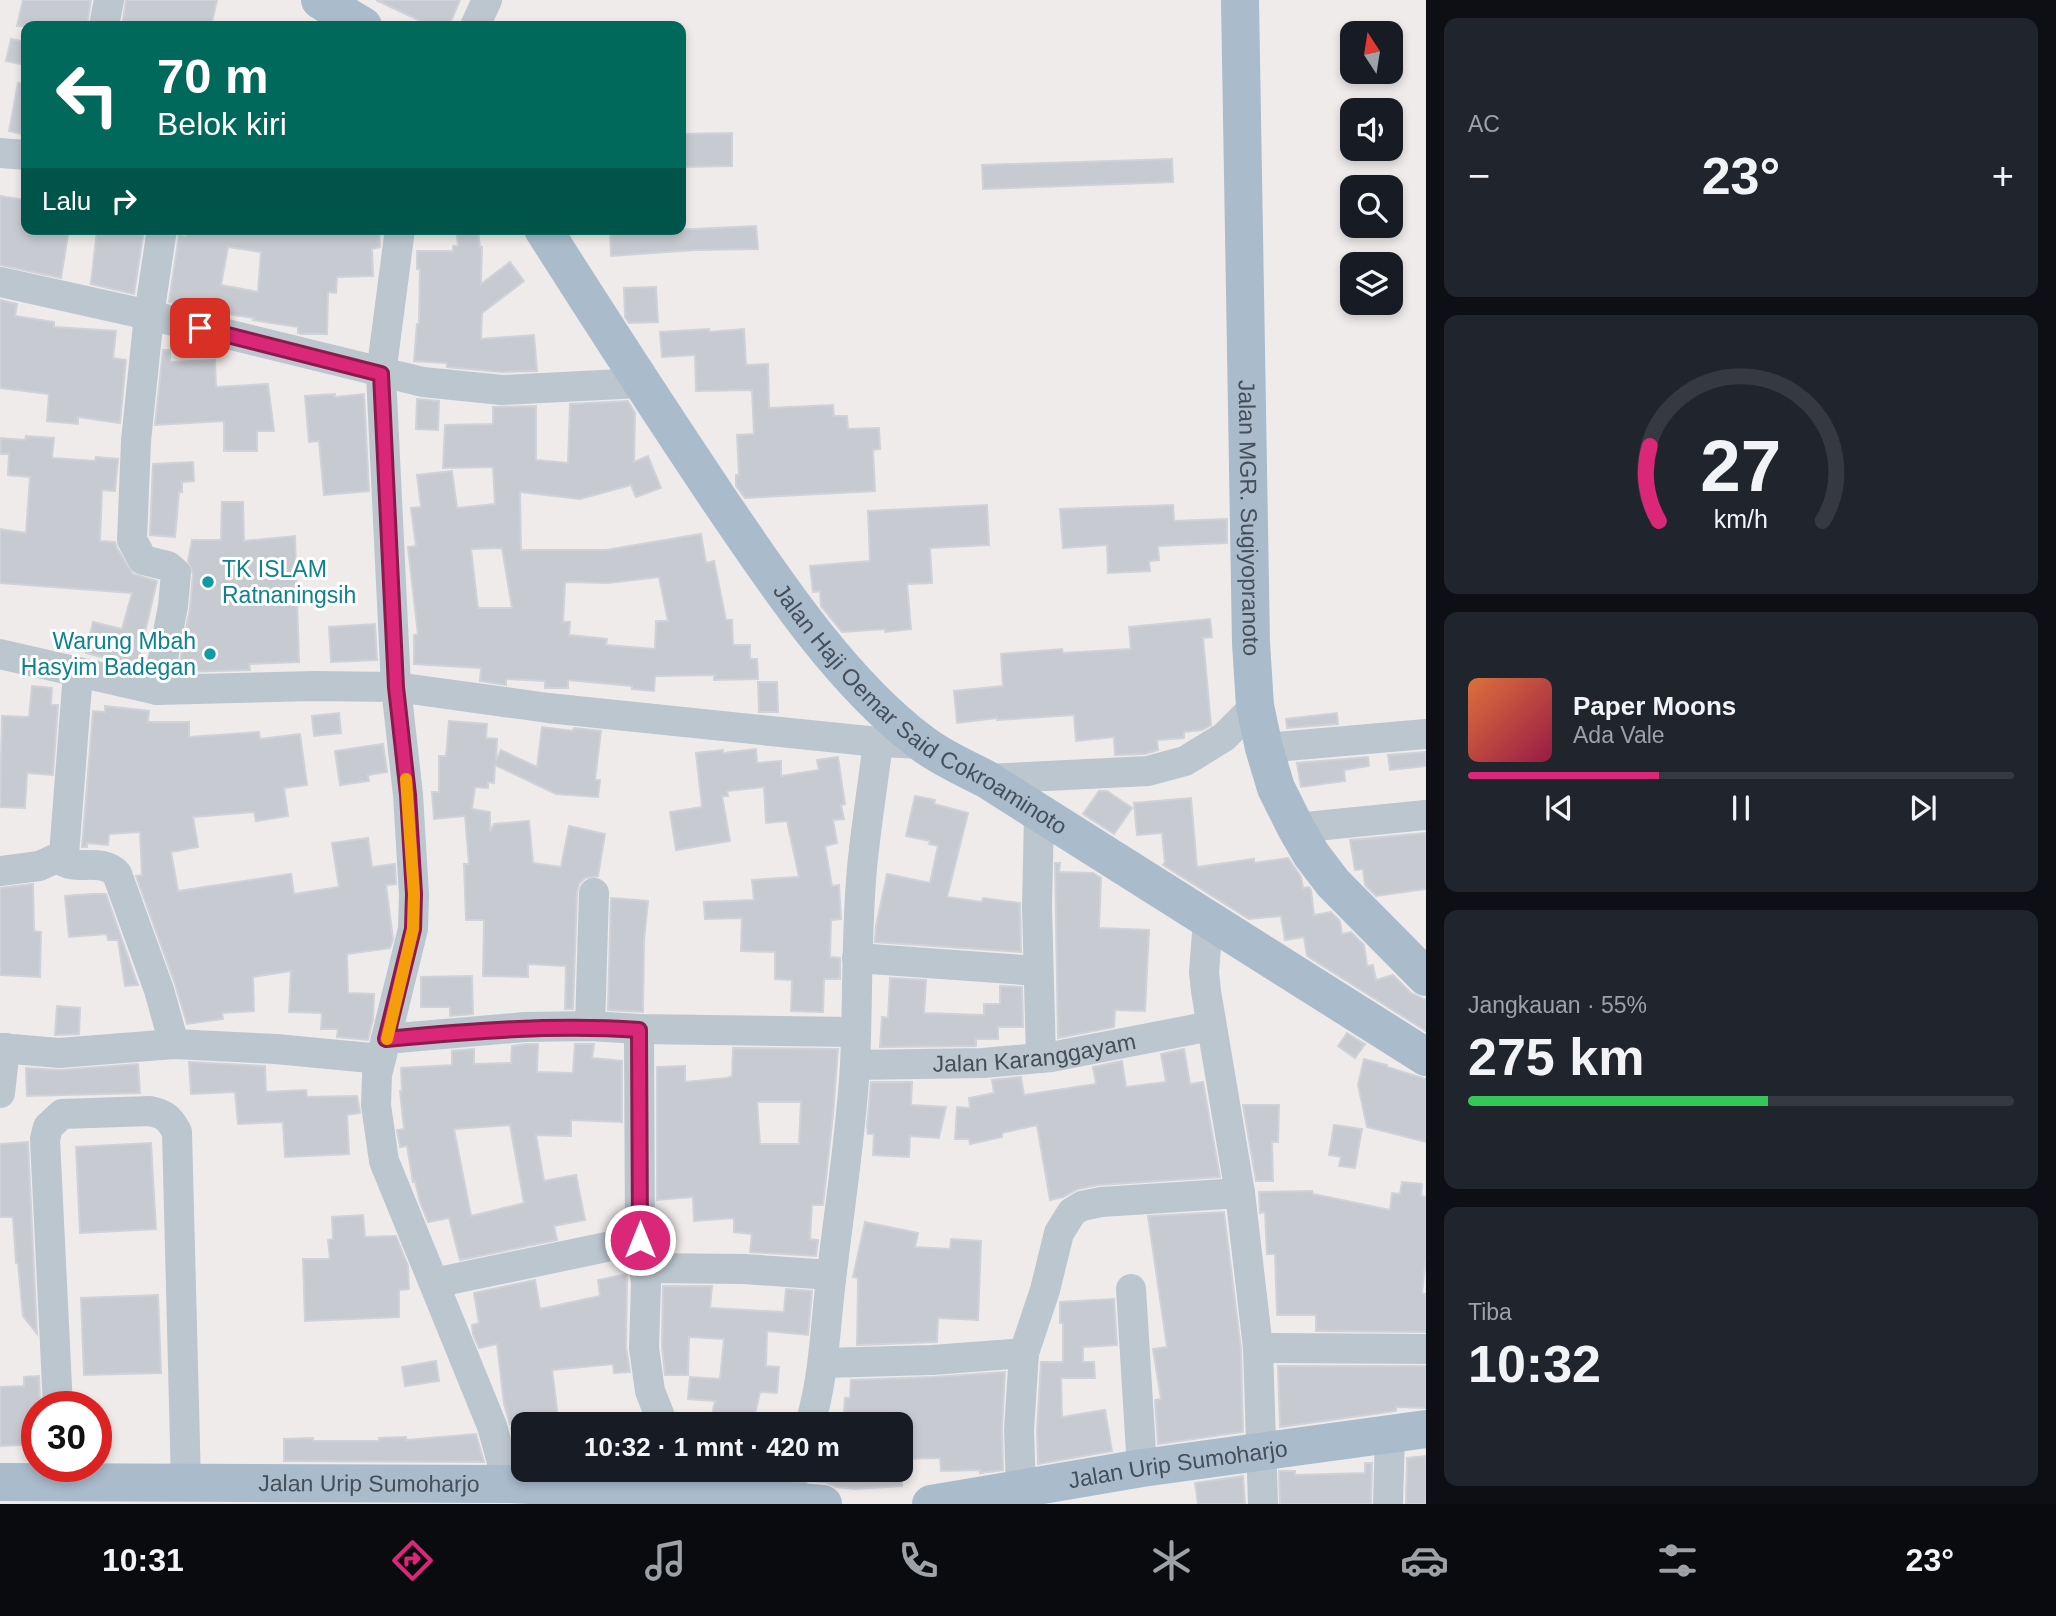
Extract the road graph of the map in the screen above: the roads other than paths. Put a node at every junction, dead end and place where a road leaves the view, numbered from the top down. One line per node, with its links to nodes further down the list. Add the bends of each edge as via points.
1 (108, 0): 5 (street)
2 (320, 0): 6 (main road)
3 (487, 0): 7 (street)
4 (1240, 0): 21 (main road, Jalan MGR. Sugiyopranoto)
5 (105, 21)
6 (355, 21)
7 (477, 21)
8 (0, 153): 9 (street)
9 (21, 155)
10 (161, 235): 14 (street)
11 (399, 235): 15 (street)
12 (547, 235): 16 (main road, Jalan Haji Oemar Said Cokroaminoto)
13 (0, 282): 14 (street)
14 (149, 315): 15 (street); 20 (street, via 132,540 143,560 176,573)
15 (381, 374): 16 (street, via 502,390); 19 (street)
16 (641, 383): 24 (main road, Jalan Haji Oemar Said Cokroaminoto, via 773,580 873,699)
17 (0, 654): 18 (street)
18 (78, 673): 20 (street); 30 (street, via 66,849)
19 (396, 687): 20 (street); 23 (street, via 548,708); 43 (street, via 408,795 413,929)
20 (156, 690)
21 (1255, 706): 25 (main road, Jalan MGR. Sugiyopranoto); 26 (street, via 1224,737 1185,761 1149,771)
22 (1426, 734): 25 (street)
23 (878, 741): 24 (street); 34 (street, via 862,868)
24 (922, 744): 26 (main road, Jalan Haji Oemar Said Cokroaminoto)
25 (1264, 748): 29 (main road, Jalan MGR. Sugiyopranoto, via 1276,788)
26 (986, 779): 27 (main road, Jalan Haji Oemar Said Cokroaminoto)
27 (1040, 814): 33 (main road, Jalan Haji Oemar Said Cokroaminoto); 35 (street)
28 (1426, 815): 29 (street)
29 (1296, 828): 36 (main road, Jalan MGR. Sugiyopranoto, via 1333,883)
30 (58, 859): 31 (street); 41 (street, via 112,868 117,874)
31 (0, 871)
32 (594, 893): 37 (street)
33 (1208, 921): 38 (street, via 1204,972); 44 (main road, Jalan Haji Oemar Said Cokroaminoto)
34 (857, 958): 35 (street); 40 (street)
35 (1038, 971): 45 (street)
36 (1426, 977)
37 (590, 1026): 39 (street); 43 (street, via 525,1027)
38 (1211, 1026): 45 (street, Jalan Karanggayam); 48 (street)
39 (639, 1030): 40 (street); 49 (street)
40 (855, 1032): 46 (street)
41 (174, 1044): 42 (street, via 59,1053); 43 (street)
42 (2, 1048): 47 (street)
43 (383, 1049): 51 (street, via 376,1105 384,1161)
44 (1426, 1057)
45 (1041, 1058): 46 (street, Jalan Karanggayam)
46 (855, 1065): 50 (street)
47 (0, 1093)
48 (1240, 1193): 53 (street); 55 (street, via 1101,1202 1072,1212 1059,1233)
49 (643, 1254): 50 (street, via 744,1269); 51 (street); 58 (street, via 644,1348 650,1391)
50 (831, 1275): 56 (street)
51 (434, 1283): 69 (street, via 492,1426)
52 (1130, 1289): 62 (street)
53 (1258, 1348): 54 (street); 61 (street)
54 (1426, 1349)
55 (1024, 1353): 56 (street); 68 (street)
56 (823, 1363): 59 (street)
57 (57, 1391): 66 (street, via 48,1127 62,1114 163,1114 177,1132)
58 (658, 1412)
59 (813, 1412)
60 (1408, 1432): 61 (main road, Jalan Urip Sumoharjo); 74 (street)
61 (1259, 1452): 62 (main road, Jalan Urip Sumoharjo); 73 (street)
62 (1142, 1468): 68 (main road, Jalan Urip Sumoharjo)
63 (0, 1482): 67 (main road, Jalan Urip Sumoharjo)
64 (657, 1482): 69 (main road, Jalan Urip Sumoharjo)
65 (680, 1482): 70 (main road, Jalan Urip Sumoharjo)
66 (186, 1483): 67 (main road, Jalan Urip Sumoharjo); 69 (main road, Jalan Urip Sumoharjo)
67 (58, 1484)
68 (1021, 1490): 72 (main road, Jalan Urip Sumoharjo)
69 (528, 1491)
70 (779, 1493): 71 (main road, Jalan Urip Sumoharjo)
71 (823, 1504)
72 (932, 1504)
73 (1263, 1504)
74 (1388, 1504)

